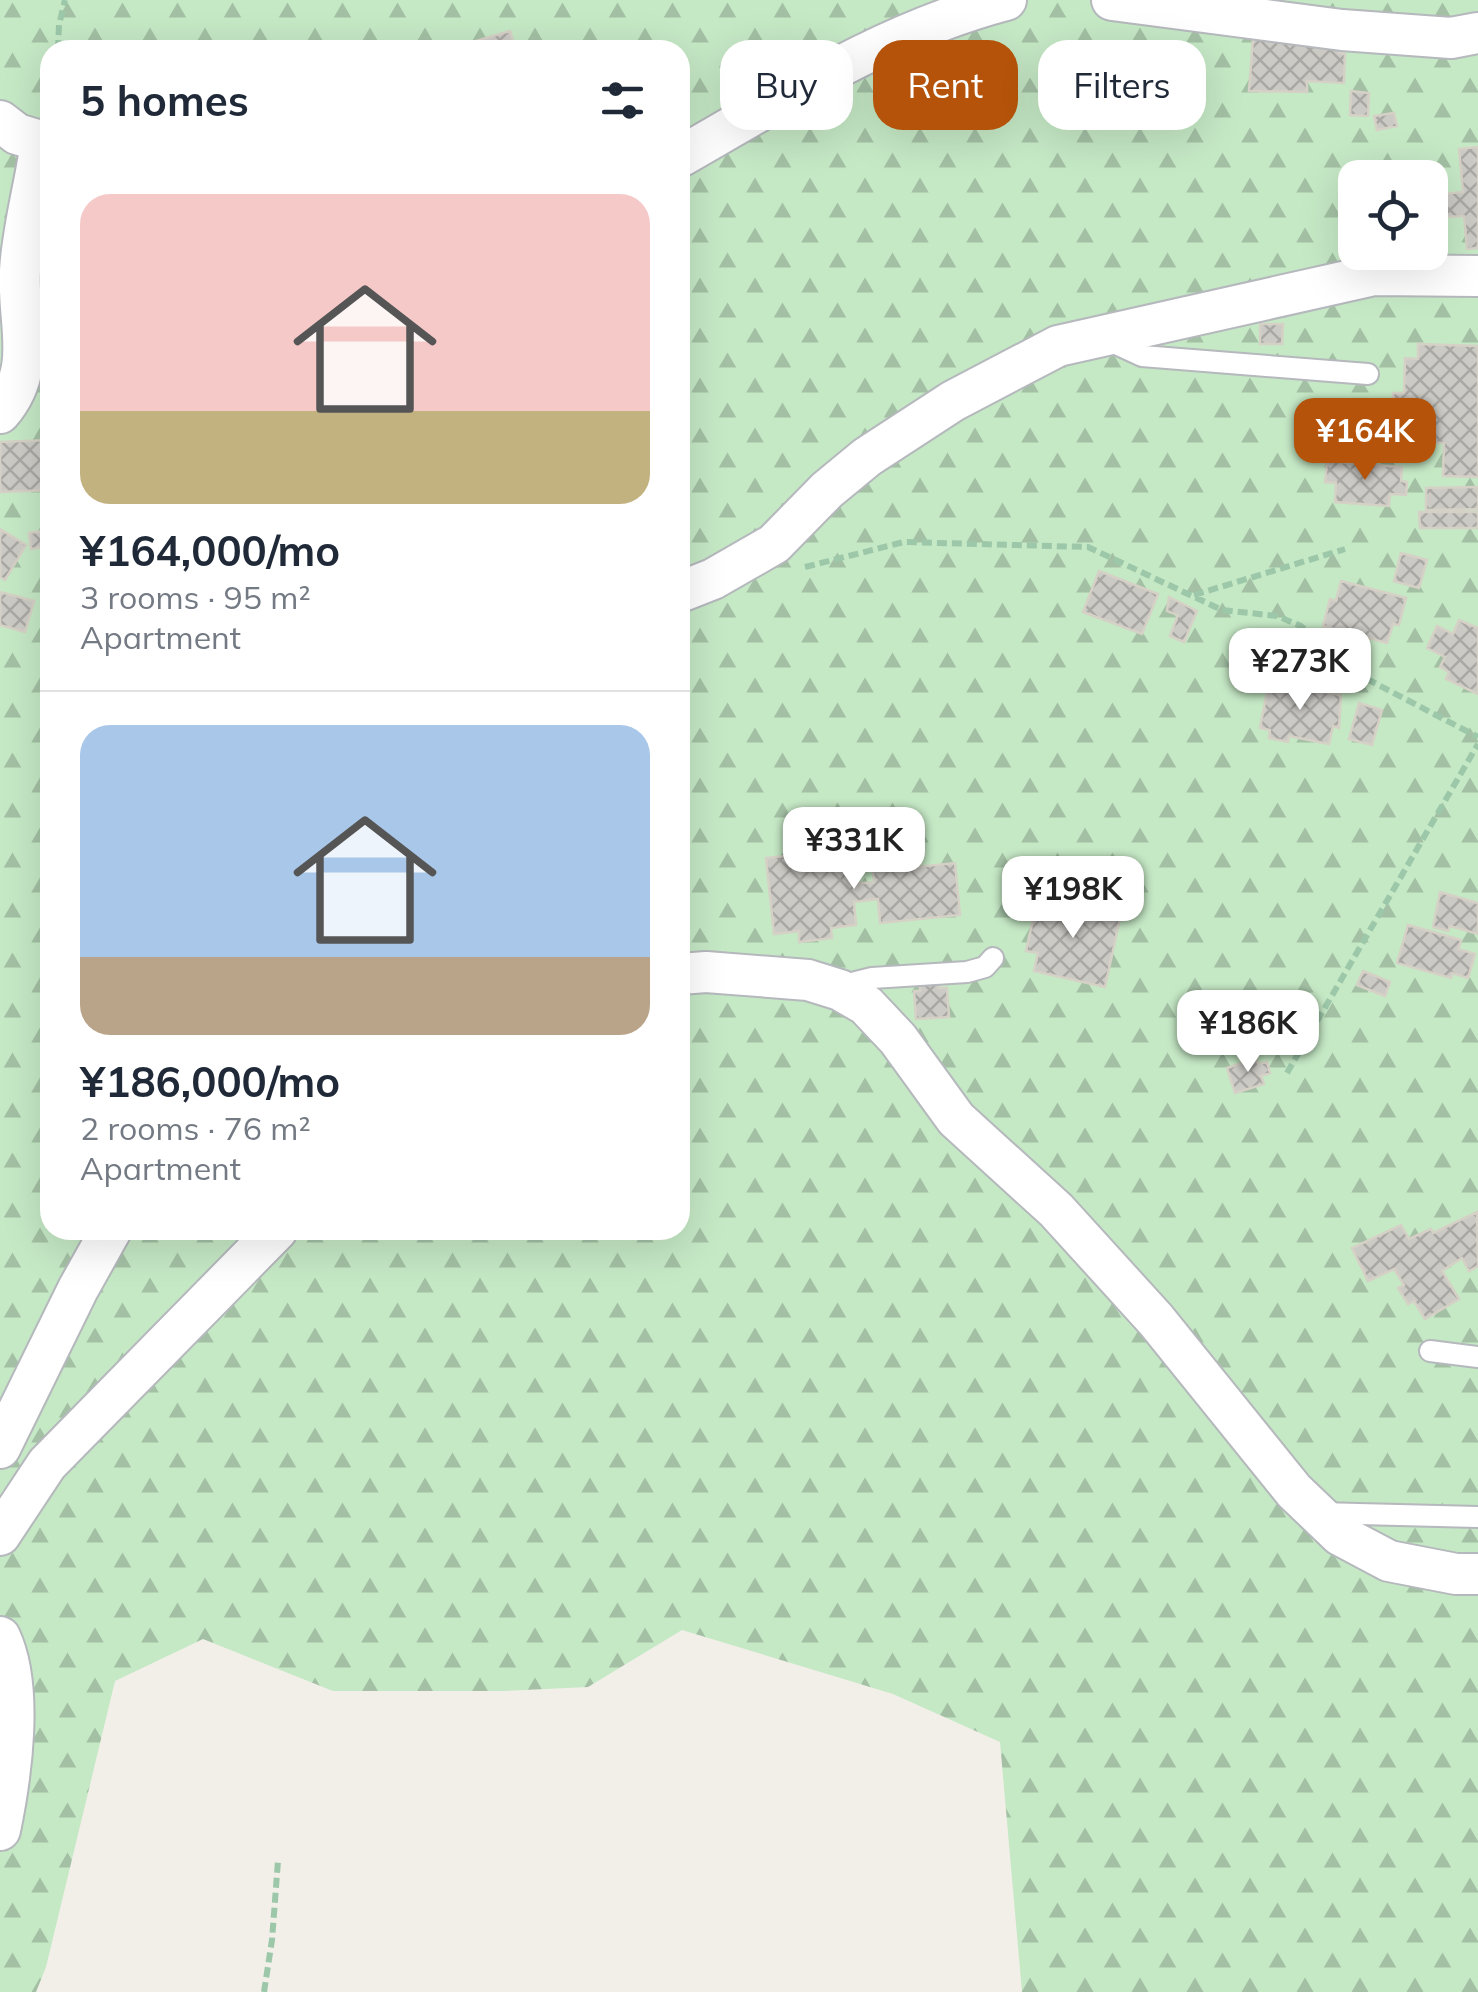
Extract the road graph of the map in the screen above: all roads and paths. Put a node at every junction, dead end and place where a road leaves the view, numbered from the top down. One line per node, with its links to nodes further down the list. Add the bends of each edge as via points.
1 (65, 0): 5 (path)
2 (1006, 0): 8 (street, via 851,58)
3 (1112, 0): 4 (street, via 1342,30 1452,38)
4 (1478, 33)
5 (58, 40)
6 (0, 120): 7 (street)
7 (40, 141)
8 (690, 151)
9 (40, 155): 13 (street, via 20,270 22,375)
10 (1478, 276): 11 (street, via 1374,275)
11 (1099, 336): 12 (lane, via 1142,356); 16 (street, via 1058,346 953,401 867,457 774,544)
12 (1368, 374)
13 (0, 413)
14 (1345, 550): 17 (path)
15 (802, 568): 17 (path, via 904,542 1088,546)
16 (690, 588)
17 (1193, 596): 18 (path, via 1222,610 1277,616 1301,626 1367,679)
18 (1478, 741): 22 (path)
19 (993, 958): 21 (lane, via 985,968 967,972 872,978)
20 (690, 974): 21 (street, via 776,975)
21 (834, 988): 28 (street, via 866,1004 956,1119 1056,1210)
22 (1287, 1073)
23 (105, 1240): 27 (street)
24 (267, 1240): 30 (street, via 47,1464)
25 (1430, 1351): 26 (lane)
26 (1478, 1357)
27 (0, 1448)
28 (1317, 1513): 29 (lane); 31 (street, via 1340,1535 1389,1561)
29 (1478, 1517)
30 (0, 1535)
31 (1478, 1574)
32 (0, 1637): 33 (street, via 10,1670 14,1746)
33 (0, 1830)
34 (278, 1861): 35 (path)
35 (264, 1992)

